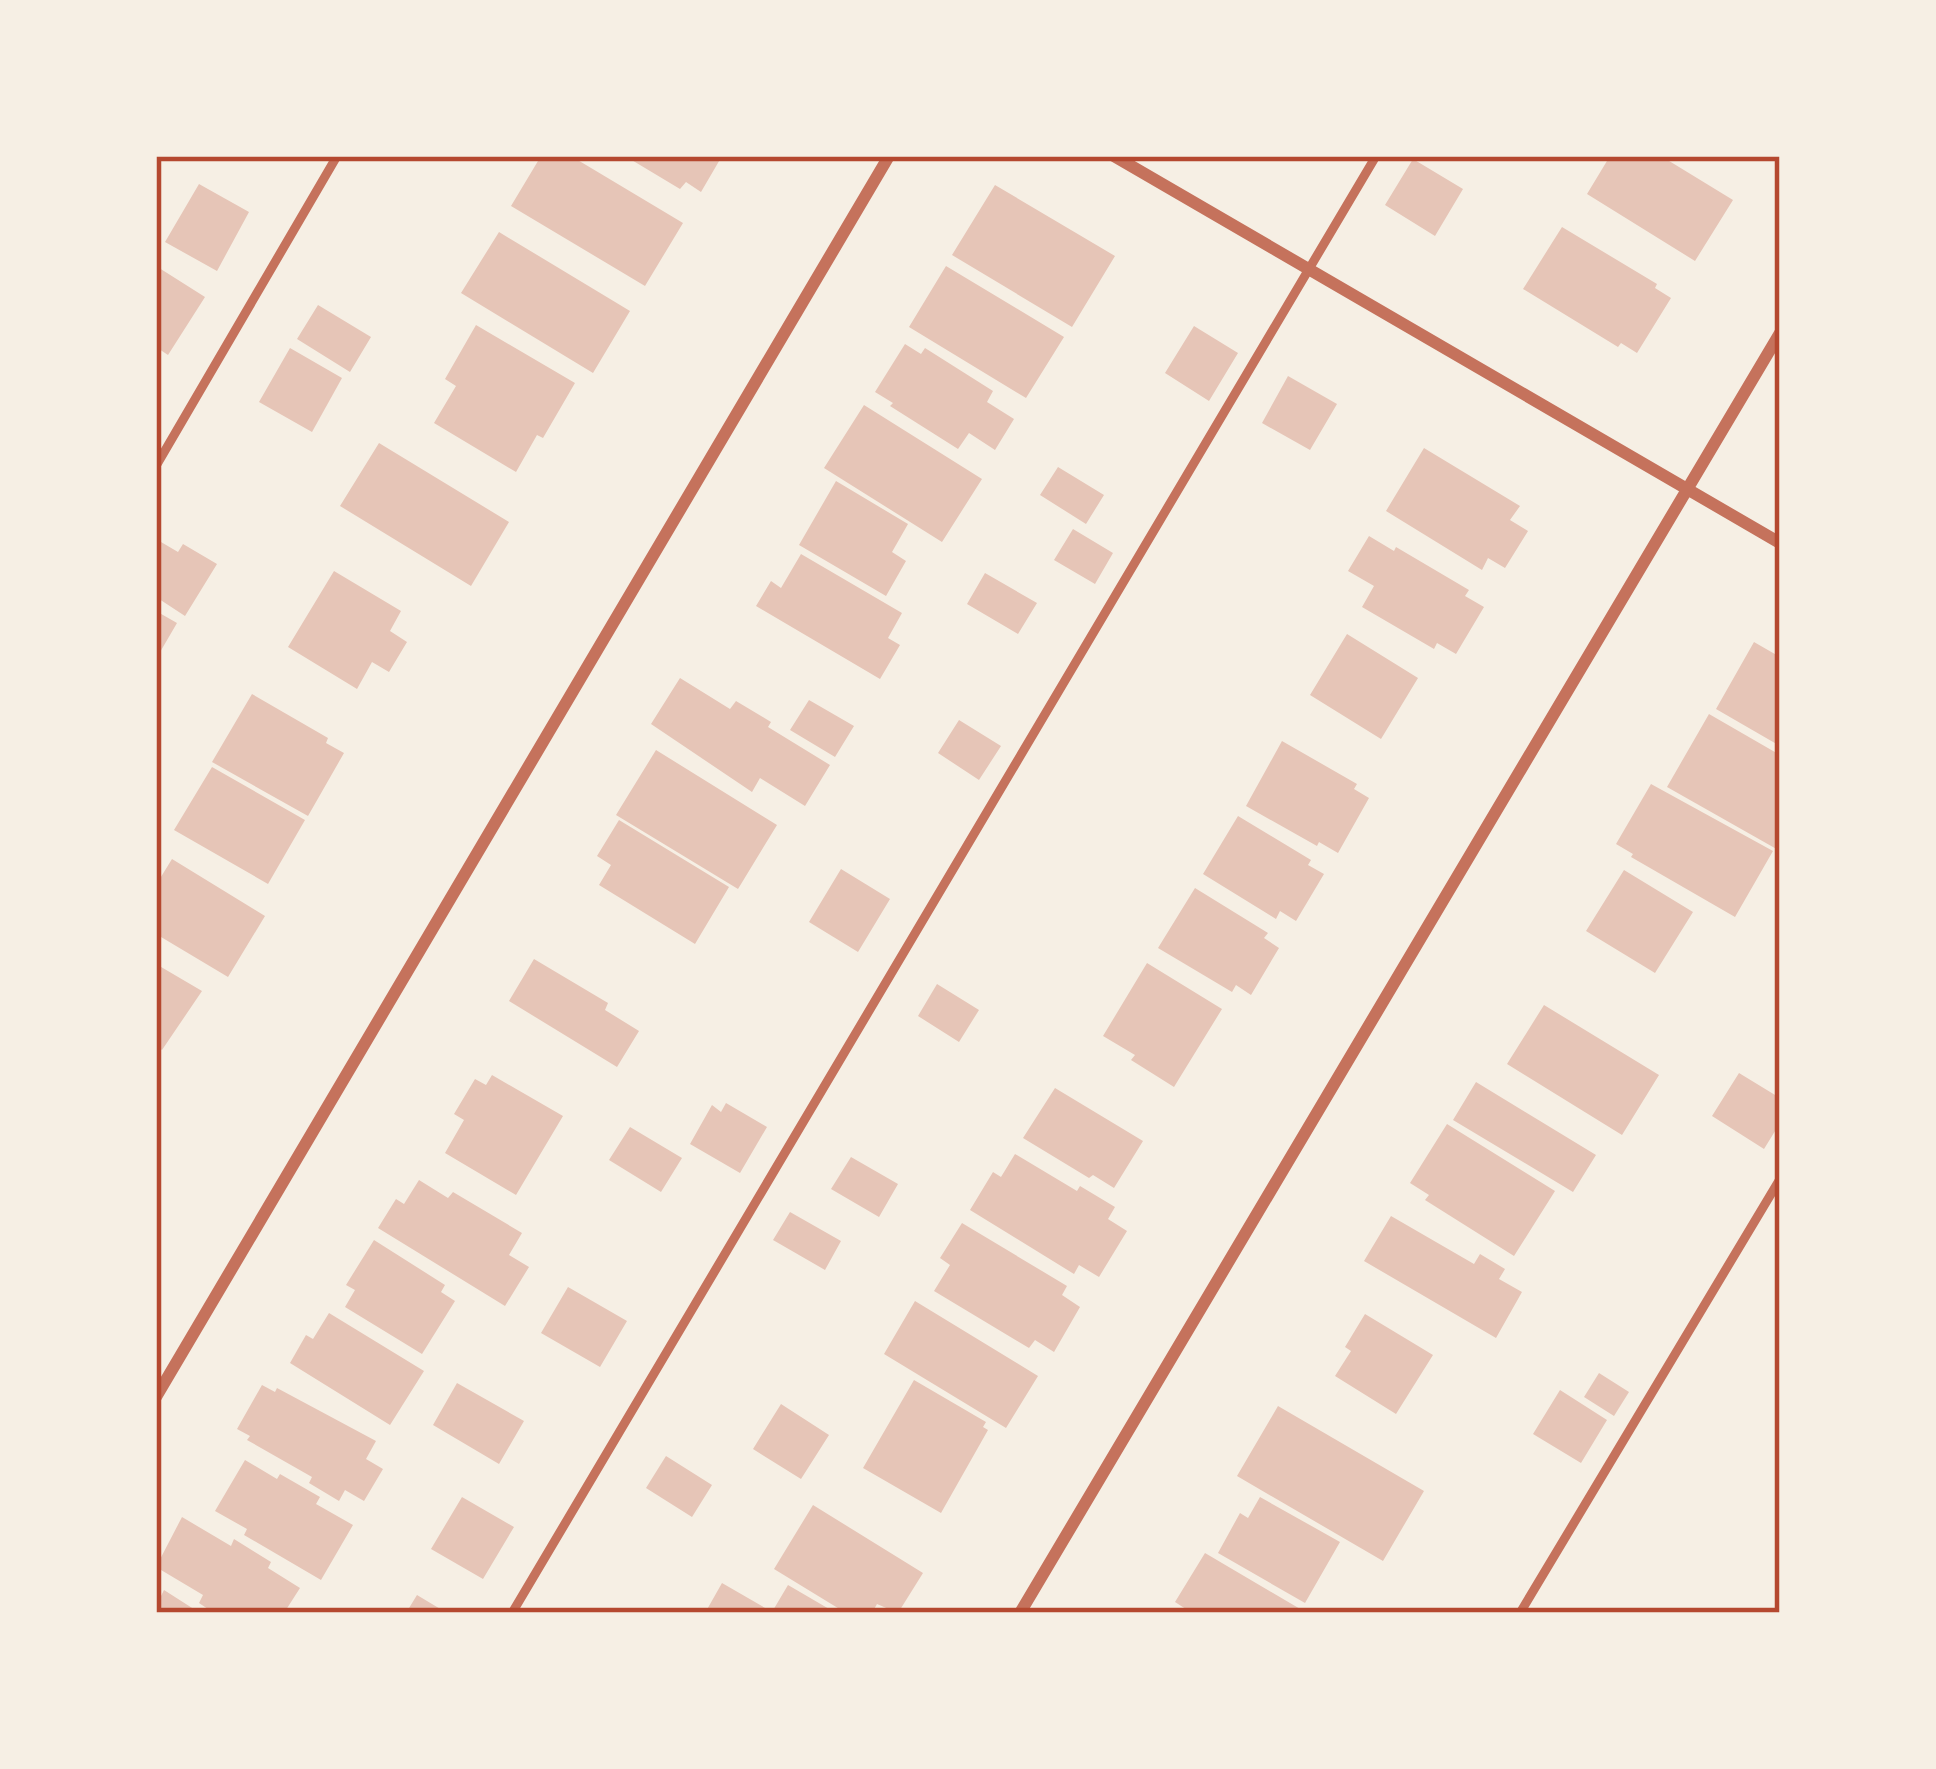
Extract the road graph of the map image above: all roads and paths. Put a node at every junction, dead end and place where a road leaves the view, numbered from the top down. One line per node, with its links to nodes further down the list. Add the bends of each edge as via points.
1 (338, 156): 7 (lane)
2 (889, 156): 11 (street)
3 (1114, 156): 5 (street)
4 (1376, 156): 5 (lane)
5 (1310, 268): 8 (street); 12 (lane)
6 (1780, 333): 8 (street)
7 (156, 466)
8 (1687, 488): 9 (street); 13 (street)
9 (1780, 543)
10 (1780, 1179): 14 (lane)
11 (156, 1397)
12 (512, 1613)
13 (1021, 1613)
14 (1520, 1613)

